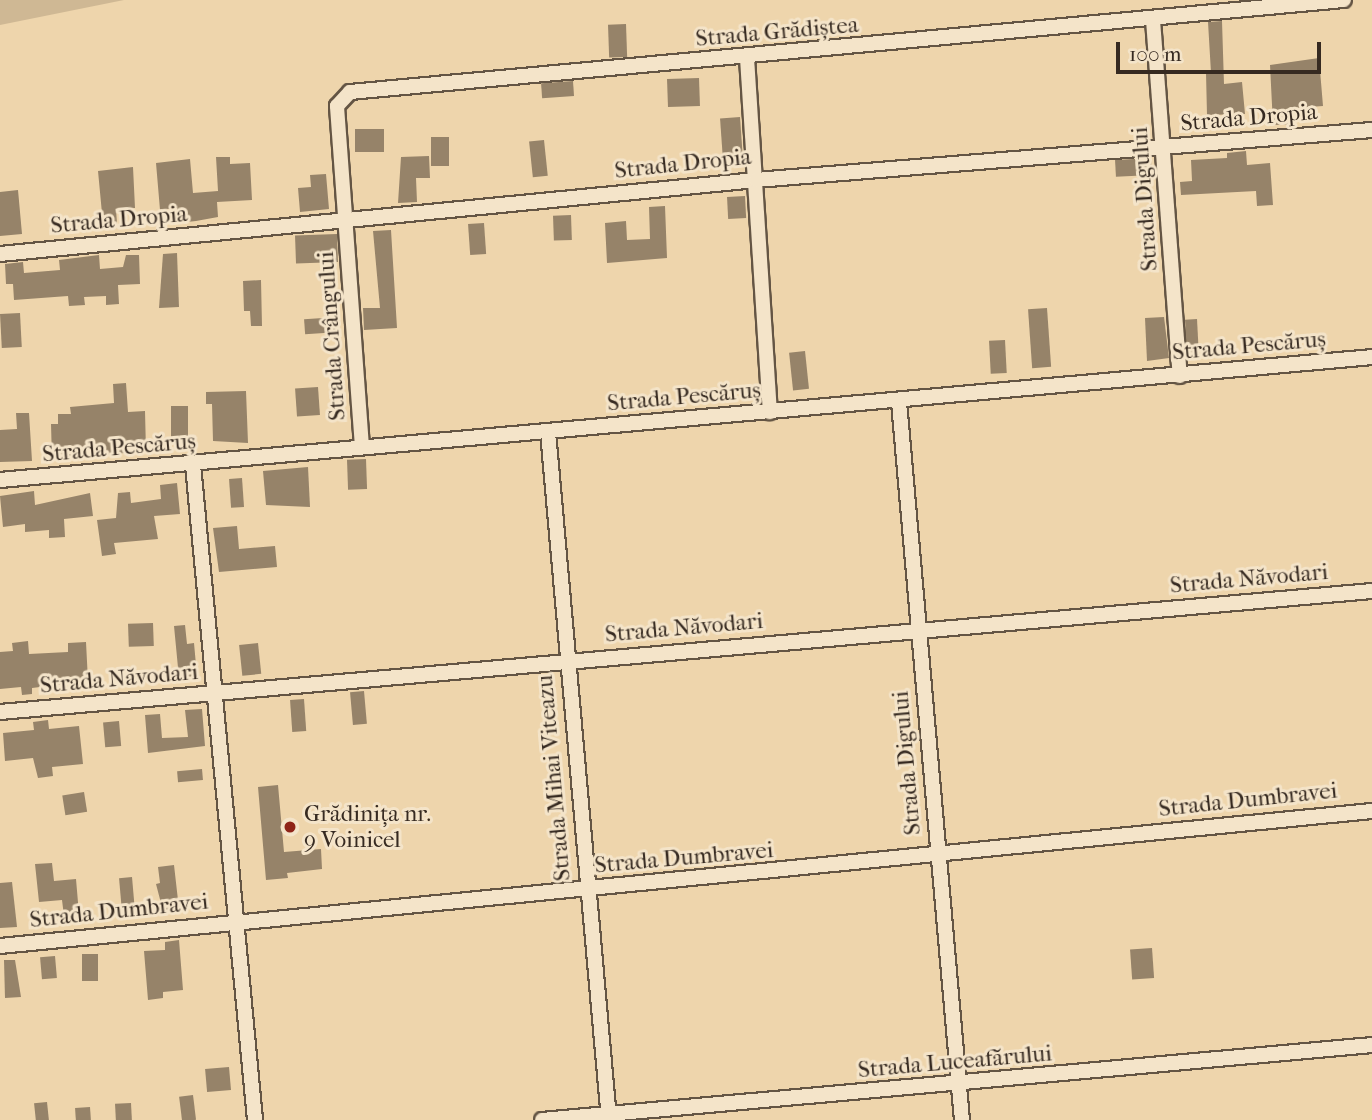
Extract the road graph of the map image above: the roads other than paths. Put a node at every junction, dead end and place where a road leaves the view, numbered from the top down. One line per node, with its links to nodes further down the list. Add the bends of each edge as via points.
1 (1344, 0): 2 (street, Strada Grădiștea)
2 (1153, 20): 3 (street, Strada Grădiștea); 5 (street, Strada Digului)
3 (747, 58): 6 (street); 7 (street, Strada Grădiștea, via 349,92 337,106)
4 (1372, 130): 5 (street, Strada Dropia)
5 (1164, 148): 6 (street, Strada Dropia); 10 (street, Strada Digului)
6 (756, 180): 7 (street, Strada Dropia); 12 (street)
7 (348, 222): 8 (street, Strada Dropia); 14 (street, Strada Crângului)
8 (0, 254)
9 (1372, 357): 10 (street, Strada Pescăruș)
10 (1180, 376): 11 (street, Strada Pescăruș)
11 (899, 402): 12 (street, Strada Pescăruș); 18 (street, Strada Digului)
12 (770, 412): 13 (street, Strada Pescăruș)
13 (548, 432): 14 (street, Strada Pescăruș); 19 (street, Strada Mihai Viteazu)
14 (362, 447): 15 (street, Strada Pescăruș)
15 (193, 465): 16 (street, Strada Pescăruș); 20 (street)
16 (0, 480)
17 (1372, 591): 18 (street, Strada Năvodari)
18 (919, 630): 19 (street, Strada Năvodari); 23 (street, Strada Digului)
19 (567, 662): 20 (street, Strada Năvodari); 24 (street, Strada Mihai Viteazu)
20 (215, 693): 21 (street, Strada Năvodari); 25 (street)
21 (0, 712)
22 (1372, 811): 23 (street, Strada Dumbravei)
23 (938, 856): 24 (street, Strada Dumbravei); 28 (street, Strada Digului)
24 (586, 890): 25 (street, Strada Dumbravei); 29 (street, Strada Mihai Viteazu)
25 (237, 922): 26 (street, Strada Dumbravei); 30 (street)
26 (0, 946)
27 (1372, 1045): 28 (street, Strada Luceafărului)
28 (958, 1085): 29 (street, Strada Luceafărului); 32 (street, Strada Digului)
29 (608, 1117): 31 (street, Strada Luceafărului)
30 (255, 1120)
31 (542, 1120)
32 (962, 1120)

